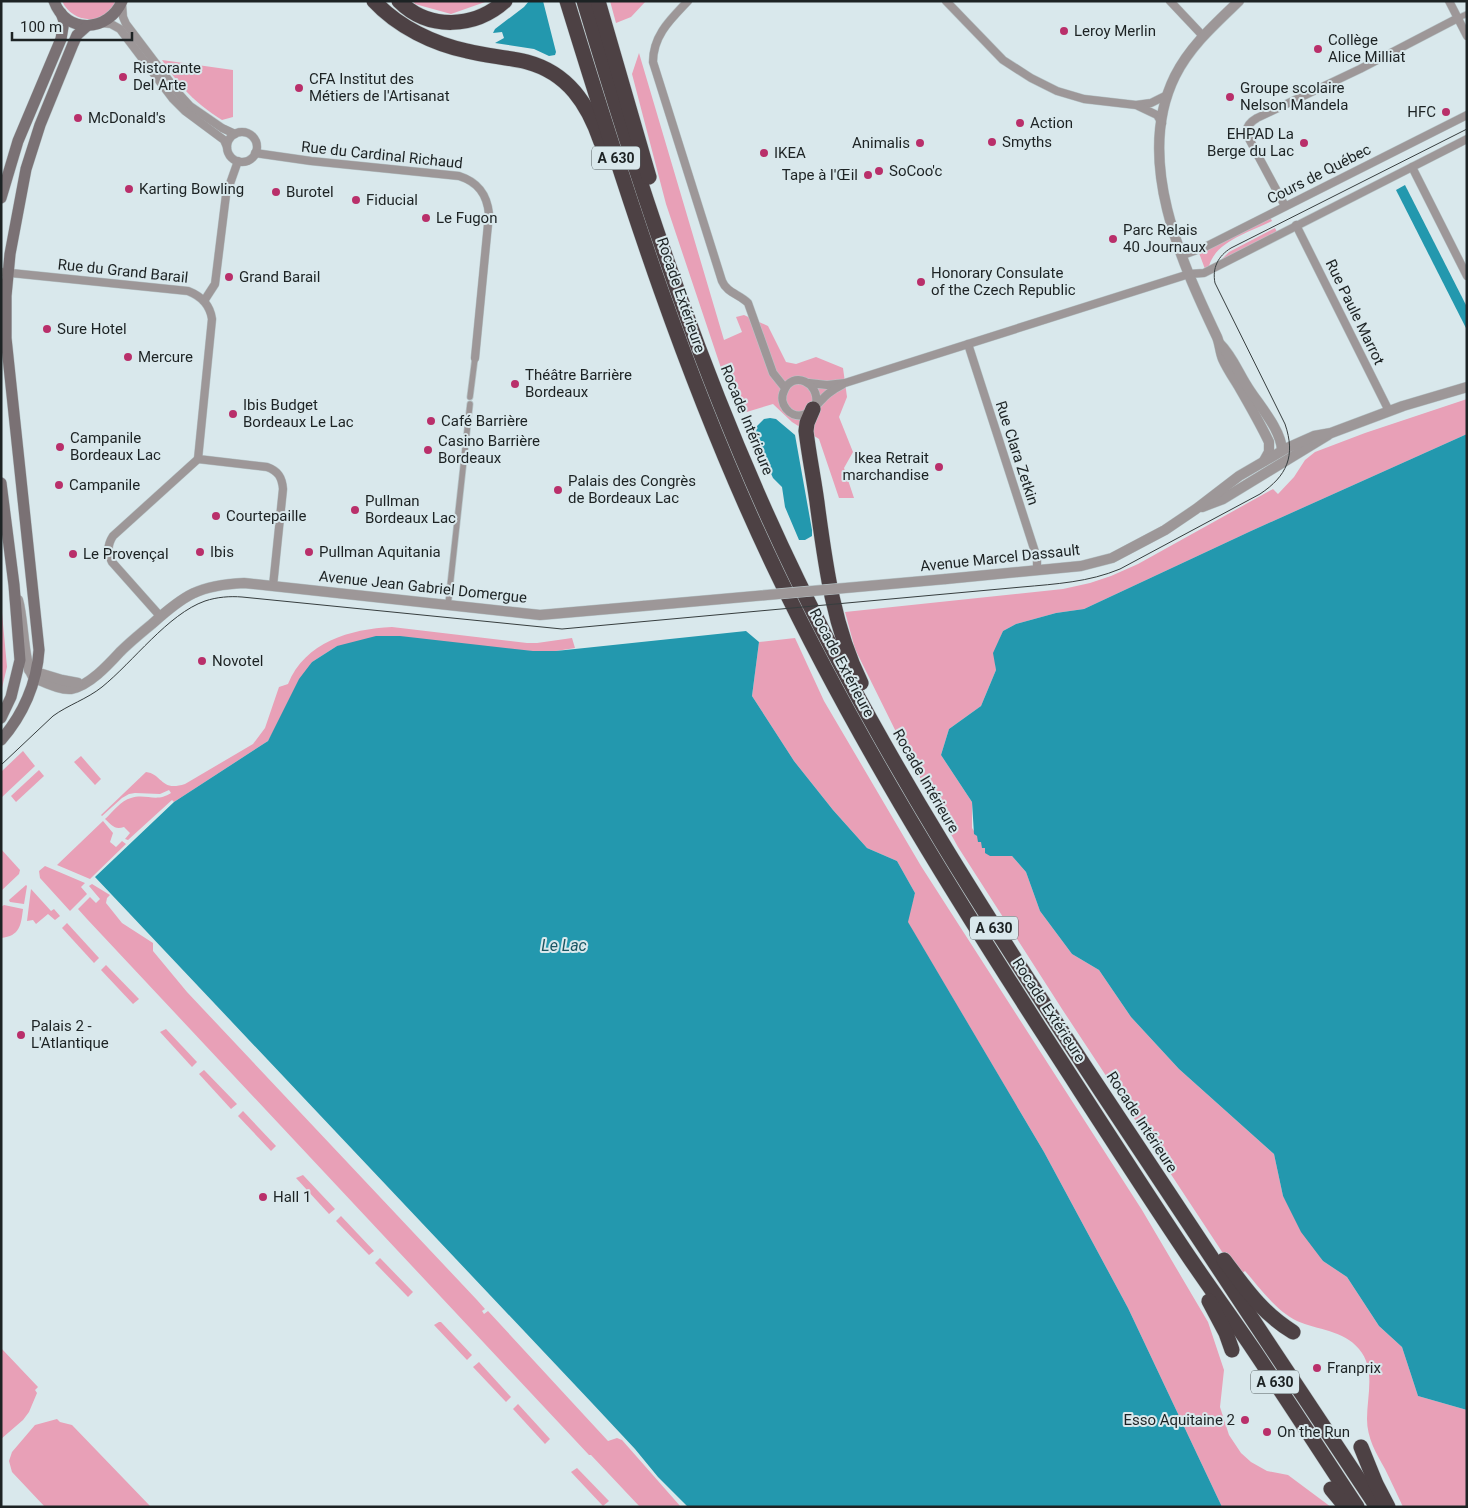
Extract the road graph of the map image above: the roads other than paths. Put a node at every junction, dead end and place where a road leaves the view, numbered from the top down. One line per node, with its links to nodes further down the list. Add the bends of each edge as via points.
1 (54, 1): 15 (main road)
2 (374, 1): 44 (highway, via 419,34 465,51 543,68 577,94 592,118)
3 (399, 1): 4 (highway, via 427,19 455,23 484,16)
4 (505, 1)
5 (567, 1): 44 (highway, Rocade Extérieure / A 630)
6 (584, 1): 43 (highway, Rocade Intérieure / A 630)
7 (598, 1): 24 (highway)
8 (605, 1): 24 (highway)
9 (688, 1): 51 (street, via 662,31 653,52 653,62 722,281 727,290 748,303 773,373)
10 (946, 1): 23 (street, via 998,56 1031,78 1077,98)
11 (1170, 1): 20 (street)
12 (1239, 1): 20 (street)
13 (1449, 1): 17 (street)
14 (122, 2): 18 (main road, via 114,15); 27 (street, via 126,24 179,94 198,112)
15 (61, 13): 19 (main road, via 68,20); 31 (main road, via 64,21 61,39)
16 (1467, 14): 17 (street)
17 (1458, 18): 21 (street); 36 (street, via 1250,123 1247,135)
18 (102, 23): 19 (main road); 29 (street, via 112,24 120,30 173,99 224,140)
19 (88, 26): 39 (main road, via 77,35 31,152)
20 (1203, 36): 22 (street, via 1183,62)
21 (1467, 36)
22 (1167, 95): 23 (street, via 1151,103); 26 (street)
23 (1136, 105): 26 (street, via 1157,115)
24 (631, 112): 43 (highway)
25 (1467, 114): 36 (street, Cours de Québec)
26 (1162, 123): 38 (street, via 1159,158 1163,193)
27 (235, 134): 29 (street); 30 (street, via 243,132 252,136 256,144)
28 (1467, 139): 33 (street)
29 (227, 147): 32 (street, via 230,156)
30 (255, 153): 32 (street, via 246,161); 47 (street, Rue du Cardinal Richaud, via 459,176 478,185 486,199 489,214)
31 (14, 154): 34 (street); 35 (main road)
32 (238, 161): 42 (street, via 226,195 215,284)
33 (1412, 167): 37 (street); 41 (street)
34 (1, 175)
35 (1, 198)
36 (1285, 206): 38 (street, Cours de Québec)
37 (1296, 225): 40 (street, via 1204,273); 54 (street, Rue Paule Marrot)
38 (1183, 255): 40 (street)
39 (5, 272): 42 (street, Rue du Grand Barail, via 188,291); 67 (main road, via 6,338 39,650)
40 (1189, 274): 45 (street); 46 (street)
41 (1467, 276)
42 (204, 301): 58 (street, Rue du Grand Barail, via 212,319)
43 (684, 309): 70 (highway, Rocade Intérieure / A 630, via 734,436 798,581 870,720)
44 (668, 313): 72 (highway, Rocade Extérieure / A 630, via 745,505 801,623 863,739 948,884)
45 (968, 344): 49 (street); 62 (street, Rue Clara Zetkin, via 1037,558)
46 (1219, 344): 52 (street, via 1223,360); 56 (street, via 1231,357 1275,429)
47 (475, 358): 65 (street)
48 (809, 383): 49 (street); 51 (street, via 794,381); 53 (street, via 816,392)
49 (844, 383): 53 (street)
50 (1467, 387): 54 (street, Avenue Marcel Dassault)
51 (785, 388): 53 (street, via 782,399 787,410 803,415)
52 (1243, 394): 56 (street); 59 (street, via 1269,442 1269,452)
53 (815, 406): 70 (highway, via 806,423 806,431 839,628 859,679)
54 (1388, 411): 55 (street, Avenue Marcel Dassault)
55 (1331, 433): 56 (street, Avenue Marcel Dassault); 57 (street, Avenue Marcel Dassault)
56 (1282, 450): 57 (street); 59 (street, Avenue Marcel Dassault); 61 (street, Avenue Marcel Dassault, via 1261,469)
57 (1295, 455): 61 (street, Avenue Marcel Dassault, via 1223,499)
58 (198, 459): 63 (street, via 267,467 279,475 283,489); 66 (street, via 109,543 112,562)
59 (1264, 461): 61 (street, Avenue Marcel Dassault)
60 (1, 483): 67 (main road, via 20,650)
61 (1196, 509): 62 (street, Avenue Marcel Dassault, via 1165,530 1112,558 1081,566)
62 (1037, 570): 64 (street, Avenue Marcel Dassault, bridge)
63 (273, 586): 65 (street, Avenue Jean Gabriel Domergue); 66 (street, Avenue Jean Gabriel Domergue, via 244,583 209,587 180,599)
64 (794, 592): 65 (street, Avenue Jean Gabriel Domergue, bridge, via 540,615)
65 (448, 605)
66 (160, 616): 67 (street, Avenue Jean Gabriel Domergue, via 84,684 71,689)
67 (30, 672): 68 (main road, via 11,697); 69 (main road, via 20,713)
68 (1, 718)
69 (1, 740)
70 (943, 845): 71 (highway, Rocade Intérieure / A 630)
71 (1162, 1183): 73 (highway, via 1264,1310); 79 (highway, Rocade Intérieure / A 630)
72 (1190, 1259): 74 (highway, via 1195,1277); 78 (highway, Rocade Extérieure / A 630)
73 (1293, 1332)
74 (1232, 1350)
75 (1361, 1447): 80 (highway)
76 (1331, 1489): 77 (highway)
77 (1346, 1507)
78 (1357, 1507)
79 (1377, 1507)
80 (1388, 1507)

